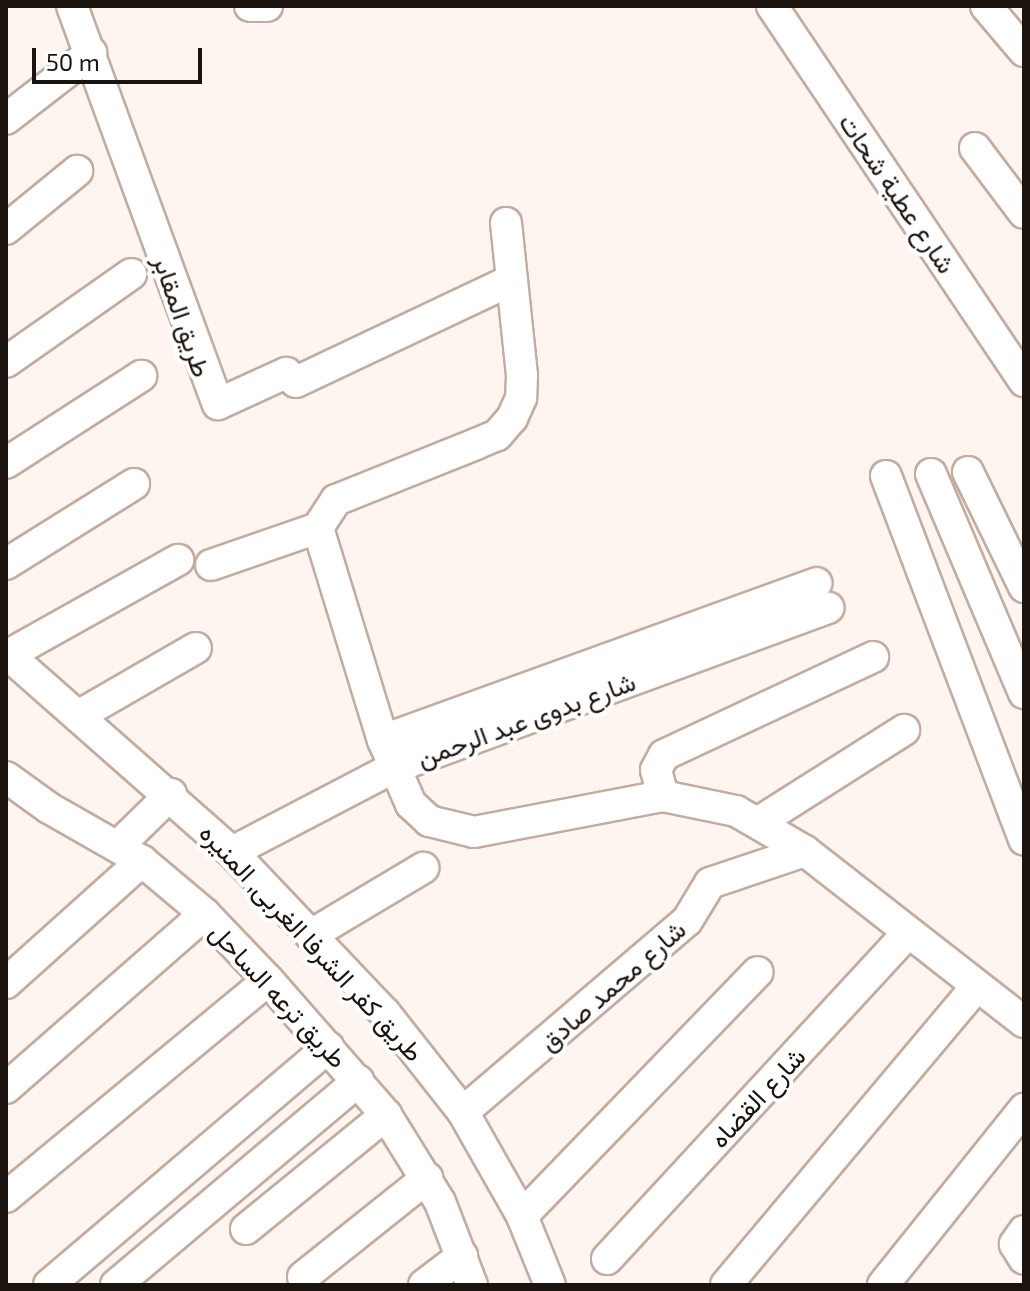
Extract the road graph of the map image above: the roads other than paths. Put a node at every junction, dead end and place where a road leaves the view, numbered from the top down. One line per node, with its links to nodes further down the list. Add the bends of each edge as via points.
1 (72, 6): 5 (street, طريق المقابر)
2 (772, 6): 16 (street, شارع عطية شحات)
3 (986, 6): 4 (street)
4 (1024, 51)
5 (91, 53): 6 (street); 13 (street, طريق المقابر, via 218,404 286,373 296,382)
6 (6, 119)
7 (975, 148): 9 (street)
8 (77, 171): 11 (street)
9 (1024, 213)
10 (506, 223): 13 (street)
11 (6, 229)
12 (131, 274): 14 (street)
13 (512, 280): 22 (street, via 522,375 521,398 512,418 486,440 336,500)
14 (6, 362)
15 (141, 376): 17 (street)
16 (1024, 381)
17 (6, 463)
18 (968, 472): 26 (street)
19 (931, 474): 31 (street)
20 (886, 476): 39 (street)
21 (134, 484): 24 (street)
22 (318, 528): 25 (street); 34 (street)
23 (178, 560): 29 (street)
24 (6, 564)
25 (211, 565)
26 (1024, 587)
27 (822, 596): 34 (street, شارع بدوى عبد الرحمن)
28 (196, 648): 32 (street)
29 (7, 654): 32 (street, طريق كفر الشرفا الغربى, المنيره)
30 (873, 657): 37 (street, via 664,755 656,770)
31 (1024, 693)
32 (78, 716): 36 (street, طريق كفر الشرفا الغربى, المنيره)
33 (904, 730): 38 (street)
34 (388, 754): 37 (street, via 411,804 451,830 501,830); 41 (street, شارع بدوى عبد الرحمن)
35 (9, 784): 42 (street, طريق ترعه الساحل)
36 (171, 794): 41 (street, طريق كفر الشرفا الغربى, المنيره); 42 (street)
37 (663, 796): 38 (street, via 712,803)
38 (759, 822): 40 (street)
39 (1024, 840)
40 (805, 851): 45 (street); 56 (street, شارع محمد صادق, via 710,883 687,921)
41 (232, 852): 46 (street, طريق كفر الشرفا الغربى, المنيره)
42 (131, 853): 44 (street, طريق ترعه الساحل); 49 (street)
43 (423, 868): 46 (street)
44 (205, 914): 48 (street, طريق ترعه الساحل); 54 (street)
45 (907, 934): 50 (street); 64 (street, شارع القضاه)
46 (311, 935): 56 (street, طريق كفر الشرفا الغربى, المنيره, via 385,1013)
47 (758, 972): 60 (street)
48 (268, 980): 52 (street, طريق ترعه الساحل); 59 (street)
49 (6, 983)
50 (975, 988): 51 (street); 72 (street)
51 (1024, 1022)
52 (329, 1047): 53 (street, طريق ترعه الساحل); 67 (street)
53 (358, 1081): 57 (street, طريق ترعه الساحل); 68 (street)
54 (6, 1088)
55 (1024, 1109): 73 (street)
56 (463, 1112): 60 (street, طريق كفر الشرفا الغربى, المنيره)
57 (386, 1115): 58 (street, طريق ترعه الساحل); 61 (street)
58 (427, 1178): 63 (street, طريق ترعه الساحل); 66 (street)
59 (6, 1197)
60 (522, 1216): 71 (street, طريق كفر الشرفا الغربى, المنيره)
61 (246, 1229)
62 (1024, 1231): 65 (street, via 1015,1244)
63 (462, 1256): 69 (street); 70 (street, طريق ترعه الساحل)
64 (607, 1259)
65 (1024, 1259)
66 (303, 1277)
67 (49, 1285)
68 (116, 1285)
69 (424, 1285)
70 (472, 1285)
71 (550, 1285)
72 (726, 1285)
73 (883, 1285)

